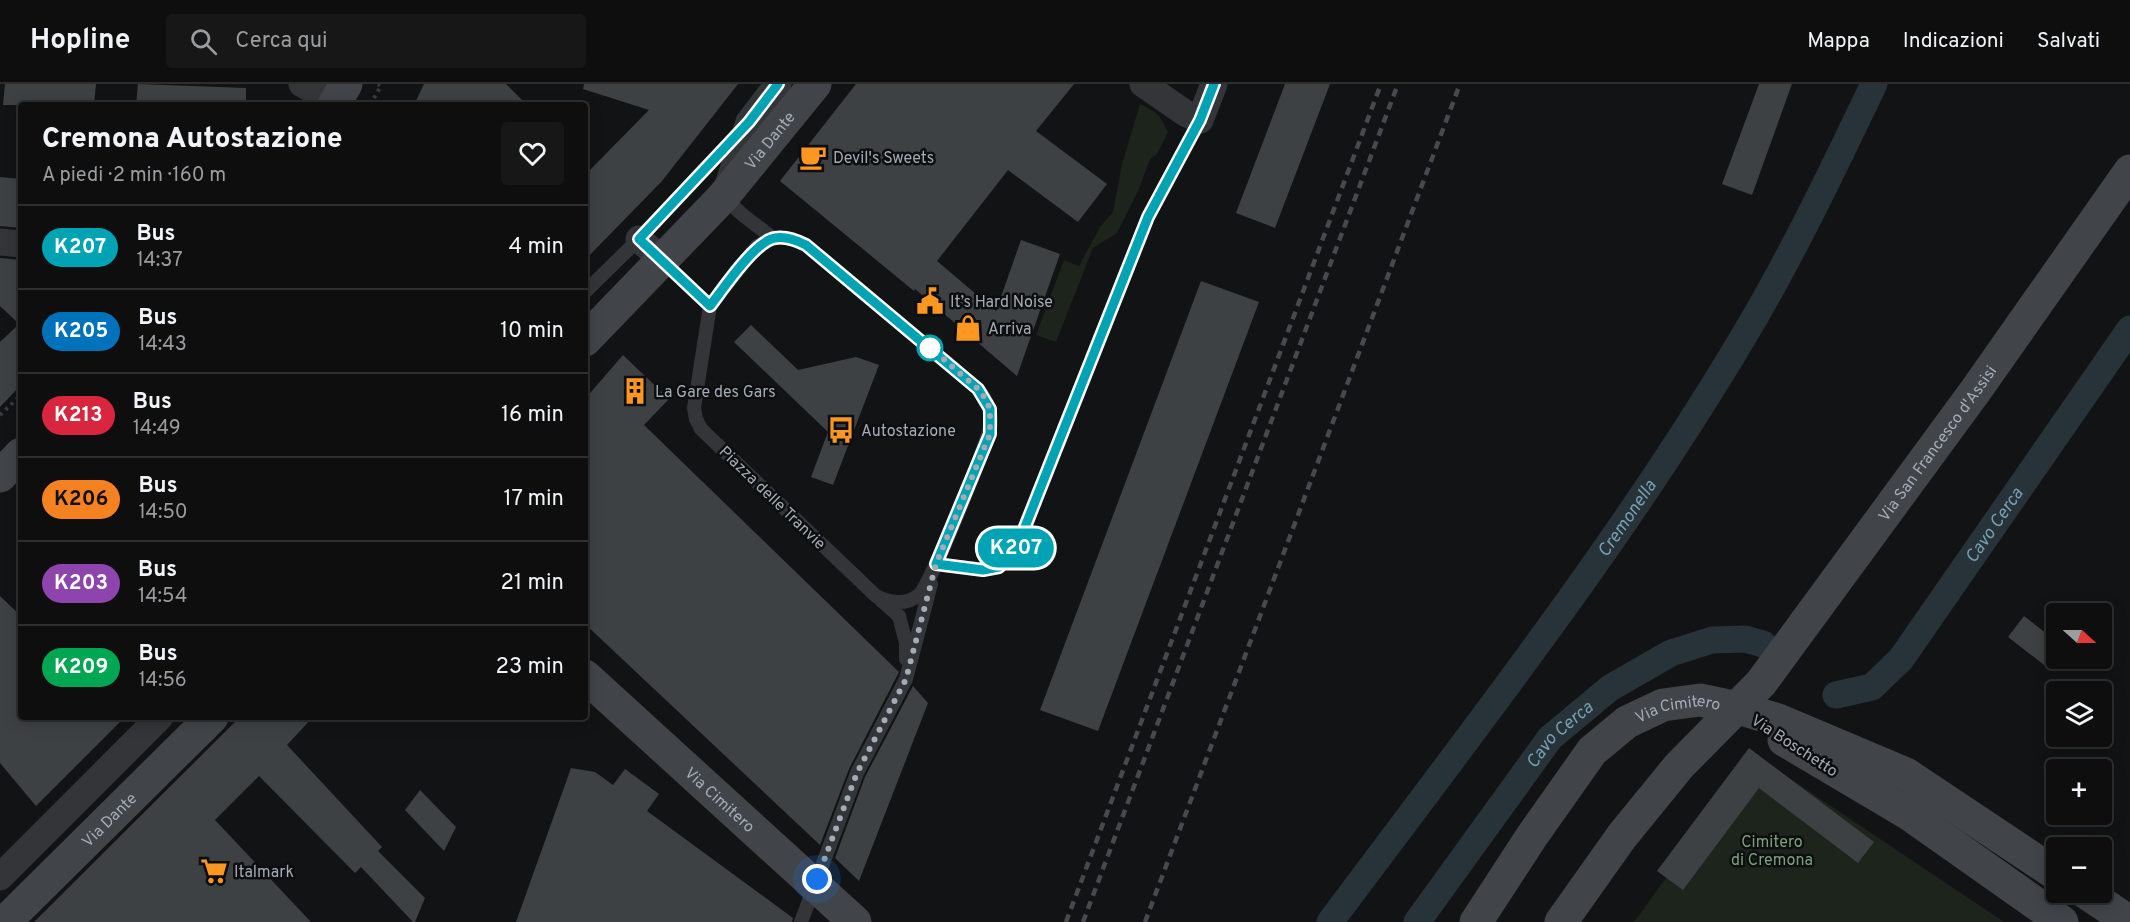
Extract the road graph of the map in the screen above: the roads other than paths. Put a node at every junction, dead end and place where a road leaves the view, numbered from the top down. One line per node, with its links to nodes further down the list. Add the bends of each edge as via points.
1 (302, 84): 6 (street)
2 (778, 84): 8 (street, Via Dante)
3 (815, 84): 10 (street, Via Dante)
4 (1143, 84): 7 (street)
5 (1214, 84): 7 (street)
6 (338, 97)
7 (1200, 120): 21 (lane, via 1148,217 1015,552 999,567 983,570)
8 (749, 122): 10 (street, Via Dante); 12 (lane, Via Dante)
9 (2130, 171): 24 (street, Via San Francesco d'Assisi, via 1847,569)
10 (723, 197): 11 (lane); 15 (street, Via Dante)
11 (773, 238): 17 (lane, Piazza delle Tranvie, via 757,246); 21 (lane, Piazza delle Tranvie, via 789,238 806,245 985,398 990,409 990,434)
12 (639, 239): 15 (street); 16 (lane, Via Dante)
13 (0, 242): 14 (street)
14 (18, 244)
15 (663, 261): 17 (lane); 18 (street, Via Dante)
16 (588, 289)
17 (710, 306): 22 (lane, Piazza delle Tranvie, via 694,408 701,429)
18 (588, 331)
19 (18, 457): 20 (street)
20 (0, 476)
21 (936, 564): 22 (lane, Piazza delle Tranvie, via 922,593 913,599 895,603); 25 (lane, Piazza delle Tranvie, via 906,679)
22 (876, 596): 25 (lane, via 899,616 906,643 903,672)
23 (588, 679): 33 (street, Via Cimitero, bridge)
24 (1738, 708): 28 (street, Via Boschetto, via 1778,720 1906,774); 34 (street, Via Cimitero, via 1700,700 1663,705 1627,722 1592,751); 35 (street, Via Cimitero, via 1679,766 1622,836); 36 (street, Via Boschetto, via 1797,749 1909,814)
25 (886, 718): 32 (lane, Piazza delle Tranvie, via 857,773)
26 (156, 720): 29 (street)
27 (209, 720): 31 (street, Via Dante)
28 (2046, 867)
29 (0, 877)
30 (2102, 903): 37 (street)
31 (5, 922)
32 (801, 922)
33 (855, 922)
34 (1476, 922)
35 (1561, 922)
36 (2062, 922)
37 (2130, 922)

